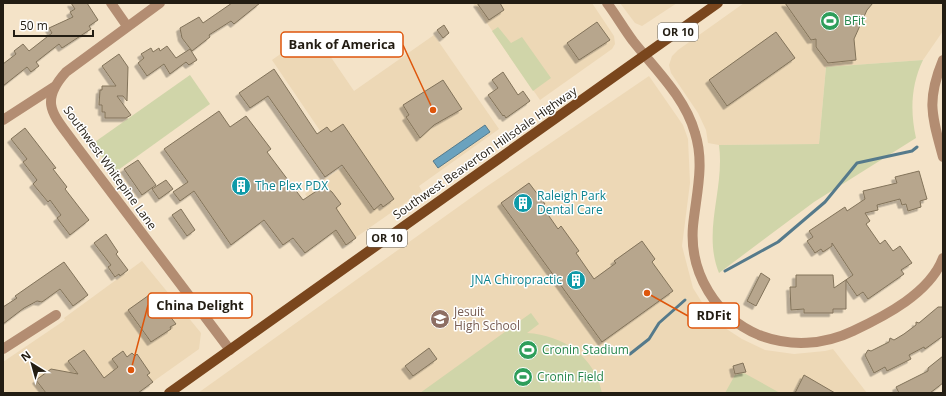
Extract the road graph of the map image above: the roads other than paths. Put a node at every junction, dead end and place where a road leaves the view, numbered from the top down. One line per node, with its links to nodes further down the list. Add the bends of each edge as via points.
1 (111, 3): 5 (street)
2 (160, 3): 5 (street)
3 (607, 3): 6 (street)
4 (718, 3): 6 (main road, Southwest Beaverton Hillsdale Highway / OR 10)
5 (127, 26): 8 (street, via 66,72)
6 (645, 55): 11 (street, via 678,98 695,132 700,157 693,228 694,253 708,292 728,316 740,325 783,342 818,342 844,335 895,310 919,291); 14 (main road, Southwest Beaverton Hillsdale Highway / OR 10)
7 (943, 60): 10 (street, via 936,77 931,107)
8 (54, 87): 9 (street); 14 (street, Southwest Whitepine Lane, via 50,101 54,114)
9 (3, 120)
10 (943, 157)
11 (943, 258)
12 (56, 315): 13 (street)
13 (3, 349)
14 (230, 350): 15 (main road, Southwest Beaverton Hillsdale Highway / OR 10)
15 (169, 393)

